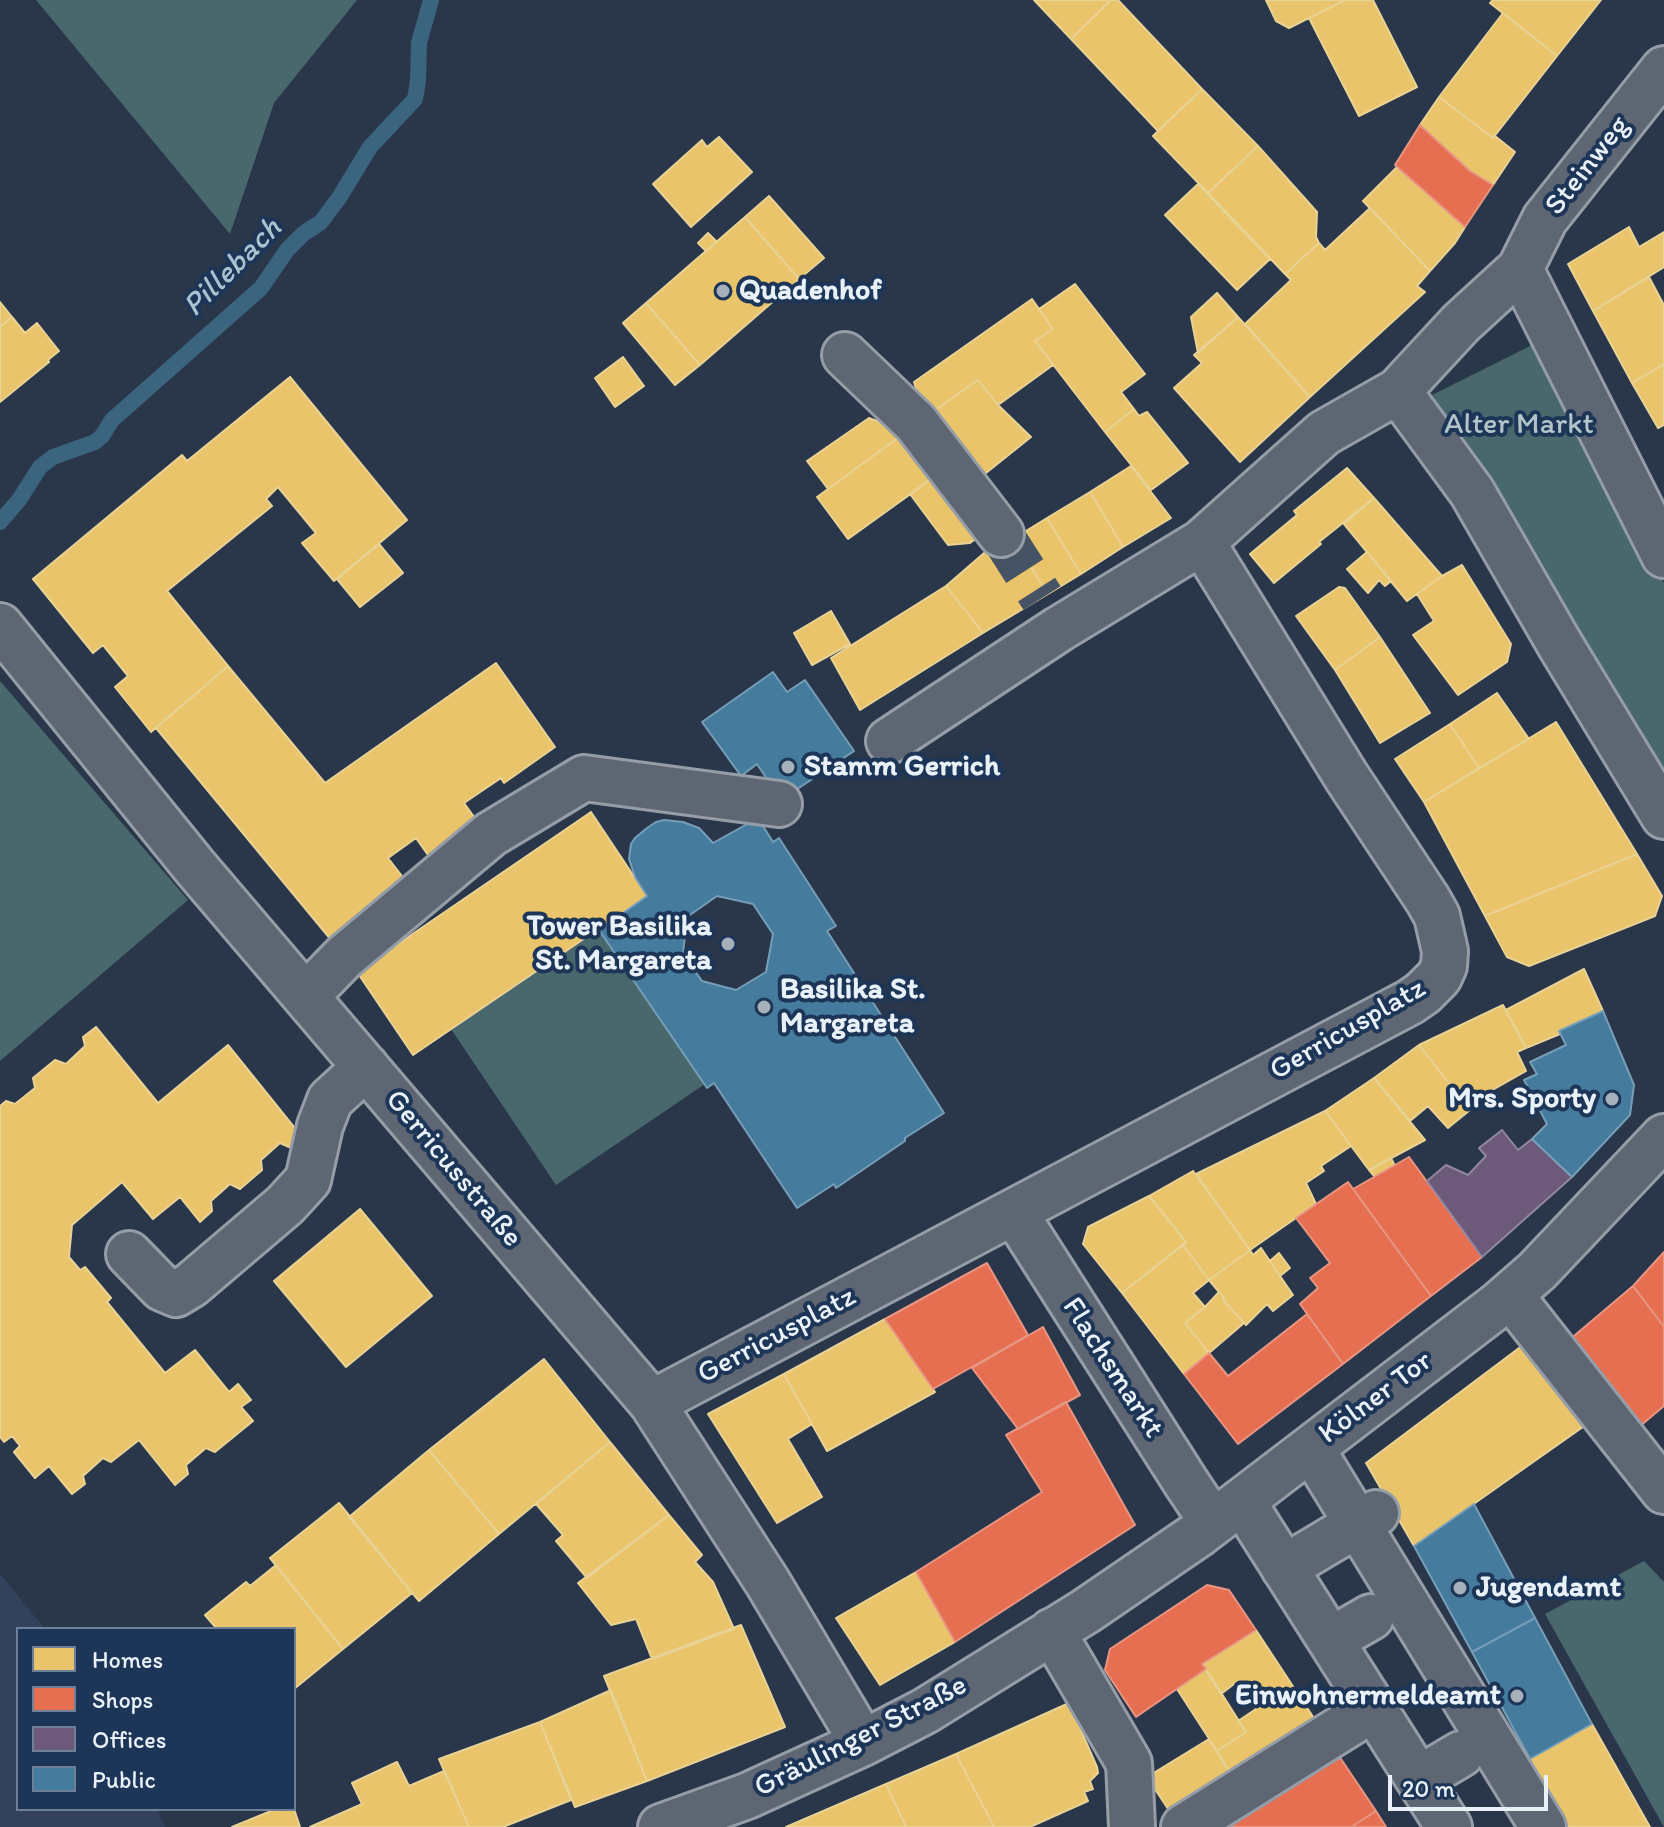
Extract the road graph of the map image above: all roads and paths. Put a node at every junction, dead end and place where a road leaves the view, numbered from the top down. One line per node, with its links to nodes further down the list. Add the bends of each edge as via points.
1 (1664, 69): 2 (street, Steinweg, via 1545,219)
2 (1520, 269): 4 (street); 7 (street)
3 (845, 355): 5 (street, via 916,423)
4 (1398, 391): 6 (street, via 1324,433); 11 (street, via 1472,492)
5 (1001, 534)
6 (1202, 542): 9 (street, via 1050,614); 15 (street, Gerricusplatz, via 1428,900 1437,916 1444,966 1410,1002)
7 (1664, 555)
8 (0, 626): 12 (street, Gerricusstraße)
9 (889, 741)
10 (779, 804): 12 (street, via 584,778 491,834 344,957)
11 (1664, 816)
12 (306, 996): 13 (street, Gerricusstraße)
13 (366, 1067): 16 (street, via 330,1100 308,1180 191,1285 176,1294 162,1288); 18 (street, Gerricusstraße)
14 (1664, 1137): 17 (street, Kölner Tor)
15 (1014, 1212): 18 (street, Gerricusplatz); 21 (street, Flachsmarkt, via 1187,1484)
16 (129, 1254)
17 (1510, 1295): 19 (street, Kölner Tor); 20 (street)
18 (652, 1403): 28 (street, Gerricusstraße)
19 (1311, 1448): 21 (street, Kölner Tor); 22 (street)
20 (1661, 1481)
21 (1228, 1512): 23 (street, Flachsmarkt); 25 (street, Gräulinger Straße)
22 (1367, 1518): 23 (street); 24 (street)
23 (1284, 1568): 26 (street, Flachsmarkt)
24 (1392, 1605): 26 (street); 29 (street)
25 (1069, 1621): 28 (street, Gräulinger Straße, via 925,1711); 33 (street, via 1129,1763)
26 (1331, 1640): 27 (street, Flachsmarkt)
27 (1374, 1708): 30 (street, Flachsmarkt); 34 (street)
28 (863, 1743): 32 (street, Gräulinger Straße, via 747,1796)
29 (1479, 1744): 30 (street); 31 (street)
30 (1419, 1779): 35 (street, Flachsmarkt)
31 (1549, 1823)
32 (661, 1827)
33 (1132, 1827)
34 (1184, 1827)
35 (1449, 1827)

